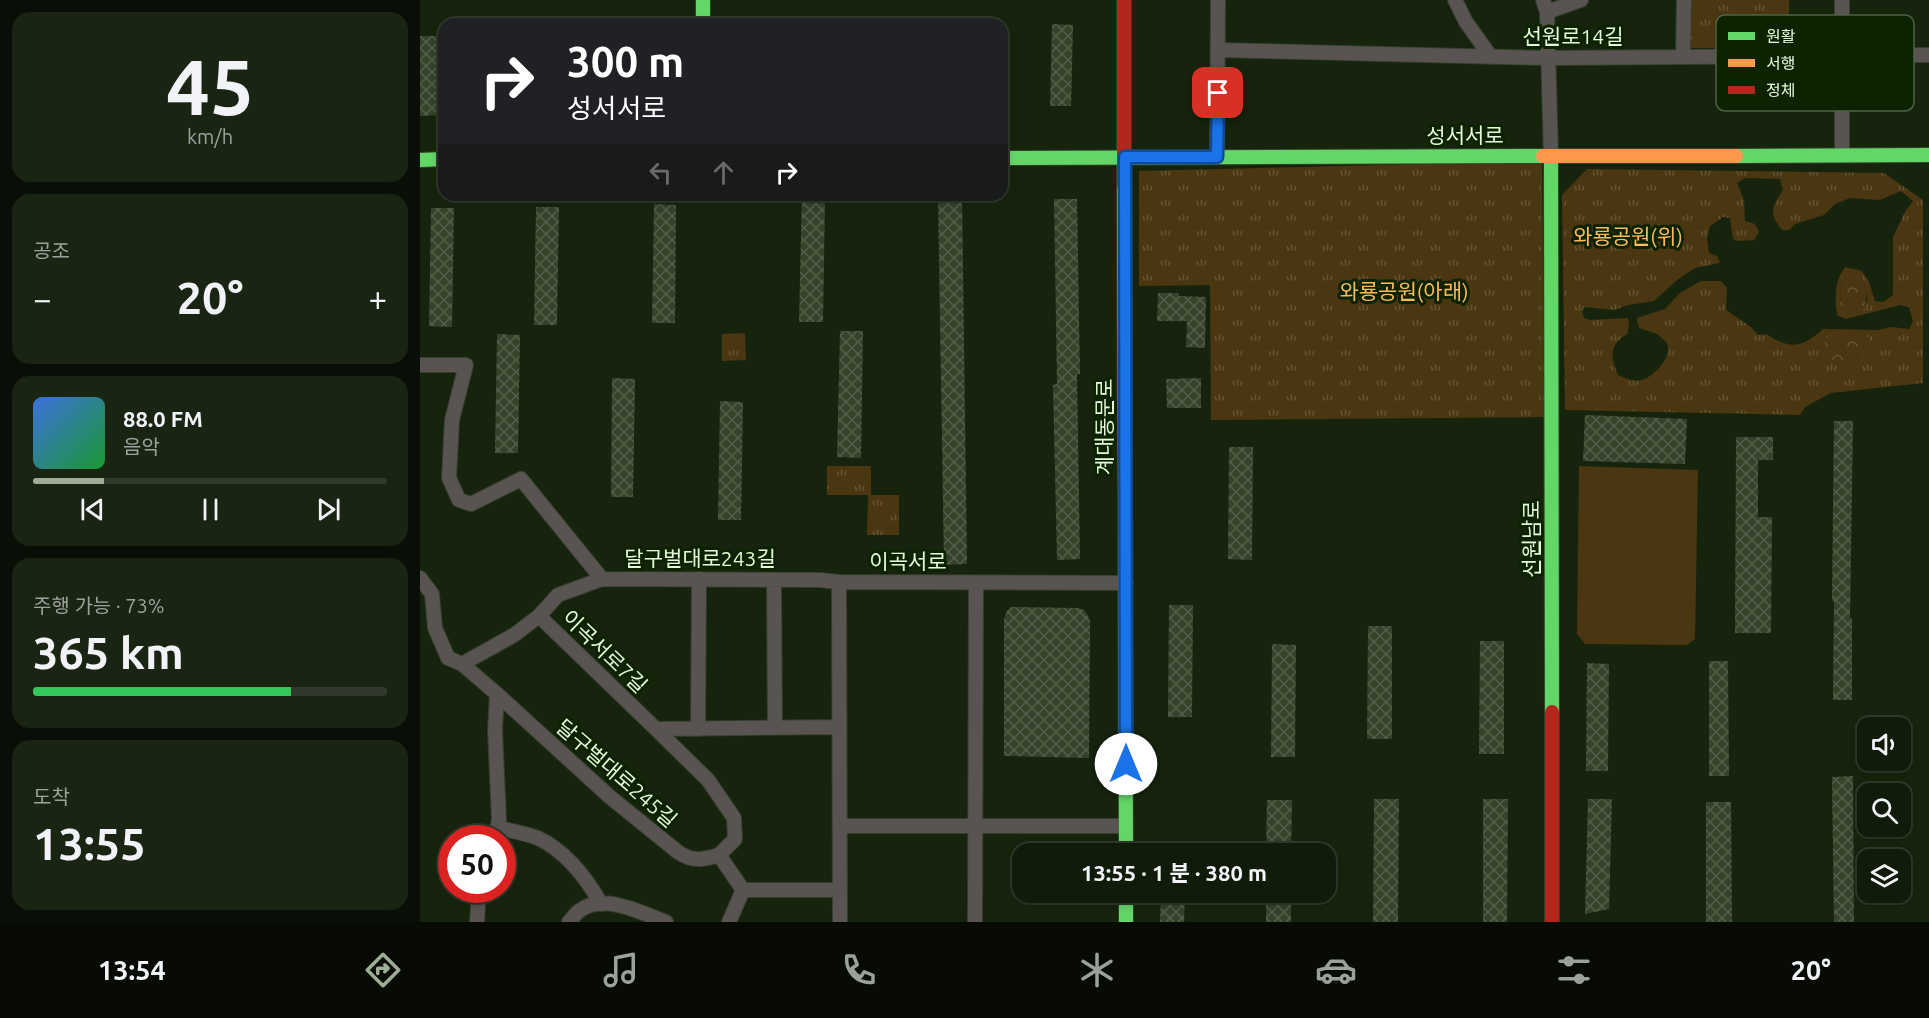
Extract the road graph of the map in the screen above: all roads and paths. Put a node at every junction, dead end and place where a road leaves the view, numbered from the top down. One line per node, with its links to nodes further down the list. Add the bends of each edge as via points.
1 (703, 0): 8 (main road)
2 (1124, 0): 20 (main road, 계대동문로)
3 (1218, 0): 9 (street)
4 (1455, 0): 12 (street)
5 (1581, 0): 7 (street)
6 (1683, 0): 13 (street)
7 (1545, 6): 15 (street)
8 (703, 18)
9 (1218, 50): 12 (street, 선원로14길); 21 (street)
10 (1914, 55): 11 (street, 선원로14길)
11 (1929, 55)
12 (1491, 57): 15 (street, 선원로14길)
13 (1683, 57): 14 (street, 선원로14길); 15 (street, 선원로14길)
14 (1716, 57)
15 (1548, 58): 19 (street)
16 (1842, 111): 17 (street)
17 (1842, 155): 18 (main road, 성서서로); 19 (main road, 성서서로)
18 (1929, 155)
19 (1551, 156): 21 (main road, 성서서로); 59 (main road, 선원남로)
20 (1125, 157): 21 (main road, 성서서로); 22 (main road, 성서서로); 32 (main road, 계대동문로)
21 (1217, 157)
22 (1008, 158)
23 (438, 159): 24 (main road)
24 (420, 160)
25 (420, 365): 27 (street, 달구벌대로243길, via 466,365 452,420 449,478 459,500 471,504 521,479)
26 (420, 578): 34 (street, 달구벌대로245길, via 432,594 435,628 448,657)
27 (602, 579): 28 (street, 달구벌대로243길); 33 (street, via 558,595)
28 (699, 579): 29 (street, 달구벌대로243길); 39 (street)
29 (774, 580): 30 (street, 달구벌대로243길); 37 (street)
30 (839, 582): 31 (street, 이곡서로); 36 (street, 이곡서로)
31 (976, 583): 32 (street); 42 (street, 이곡서로)
32 (1126, 583): 43 (main road, 계대동문로)
33 (539, 616): 34 (street, 이곡서로7길); 38 (street, 이곡서로7길)
34 (462, 664): 35 (street, 달구벌대로245길)
35 (497, 694): 40 (street); 46 (street, 달구벌대로245길, via 610,797 678,852 688,859)
36 (839, 727): 37 (street); 41 (street, 이곡서로)
37 (775, 728): 39 (street)
38 (656, 729): 39 (street); 46 (street, 이곡서로7길, via 708,780 734,818 735,839)
39 (698, 729)
40 (498, 825)
41 (840, 826): 42 (street); 48 (street, 이곡서로)
42 (976, 826): 43 (street); 57 (street, 이곡서로)
43 (1126, 826): 45 (main road, 계대동문로)
44 (516, 835): 51 (street, via 537,838 556,849 579,869)
45 (1126, 843)
46 (719, 855): 47 (street)
47 (742, 890): 48 (street); 55 (street)
48 (840, 890): 56 (street, 이곡서로)
49 (478, 903): 52 (street)
50 (1126, 903): 58 (main road)
51 (601, 904): 53 (street, via 579,911); 54 (street, via 611,903)
52 (477, 922)
53 (569, 922)
54 (666, 922)
55 (729, 922)
56 (840, 922)
57 (975, 922)
58 (1126, 922)
59 (1552, 922)

